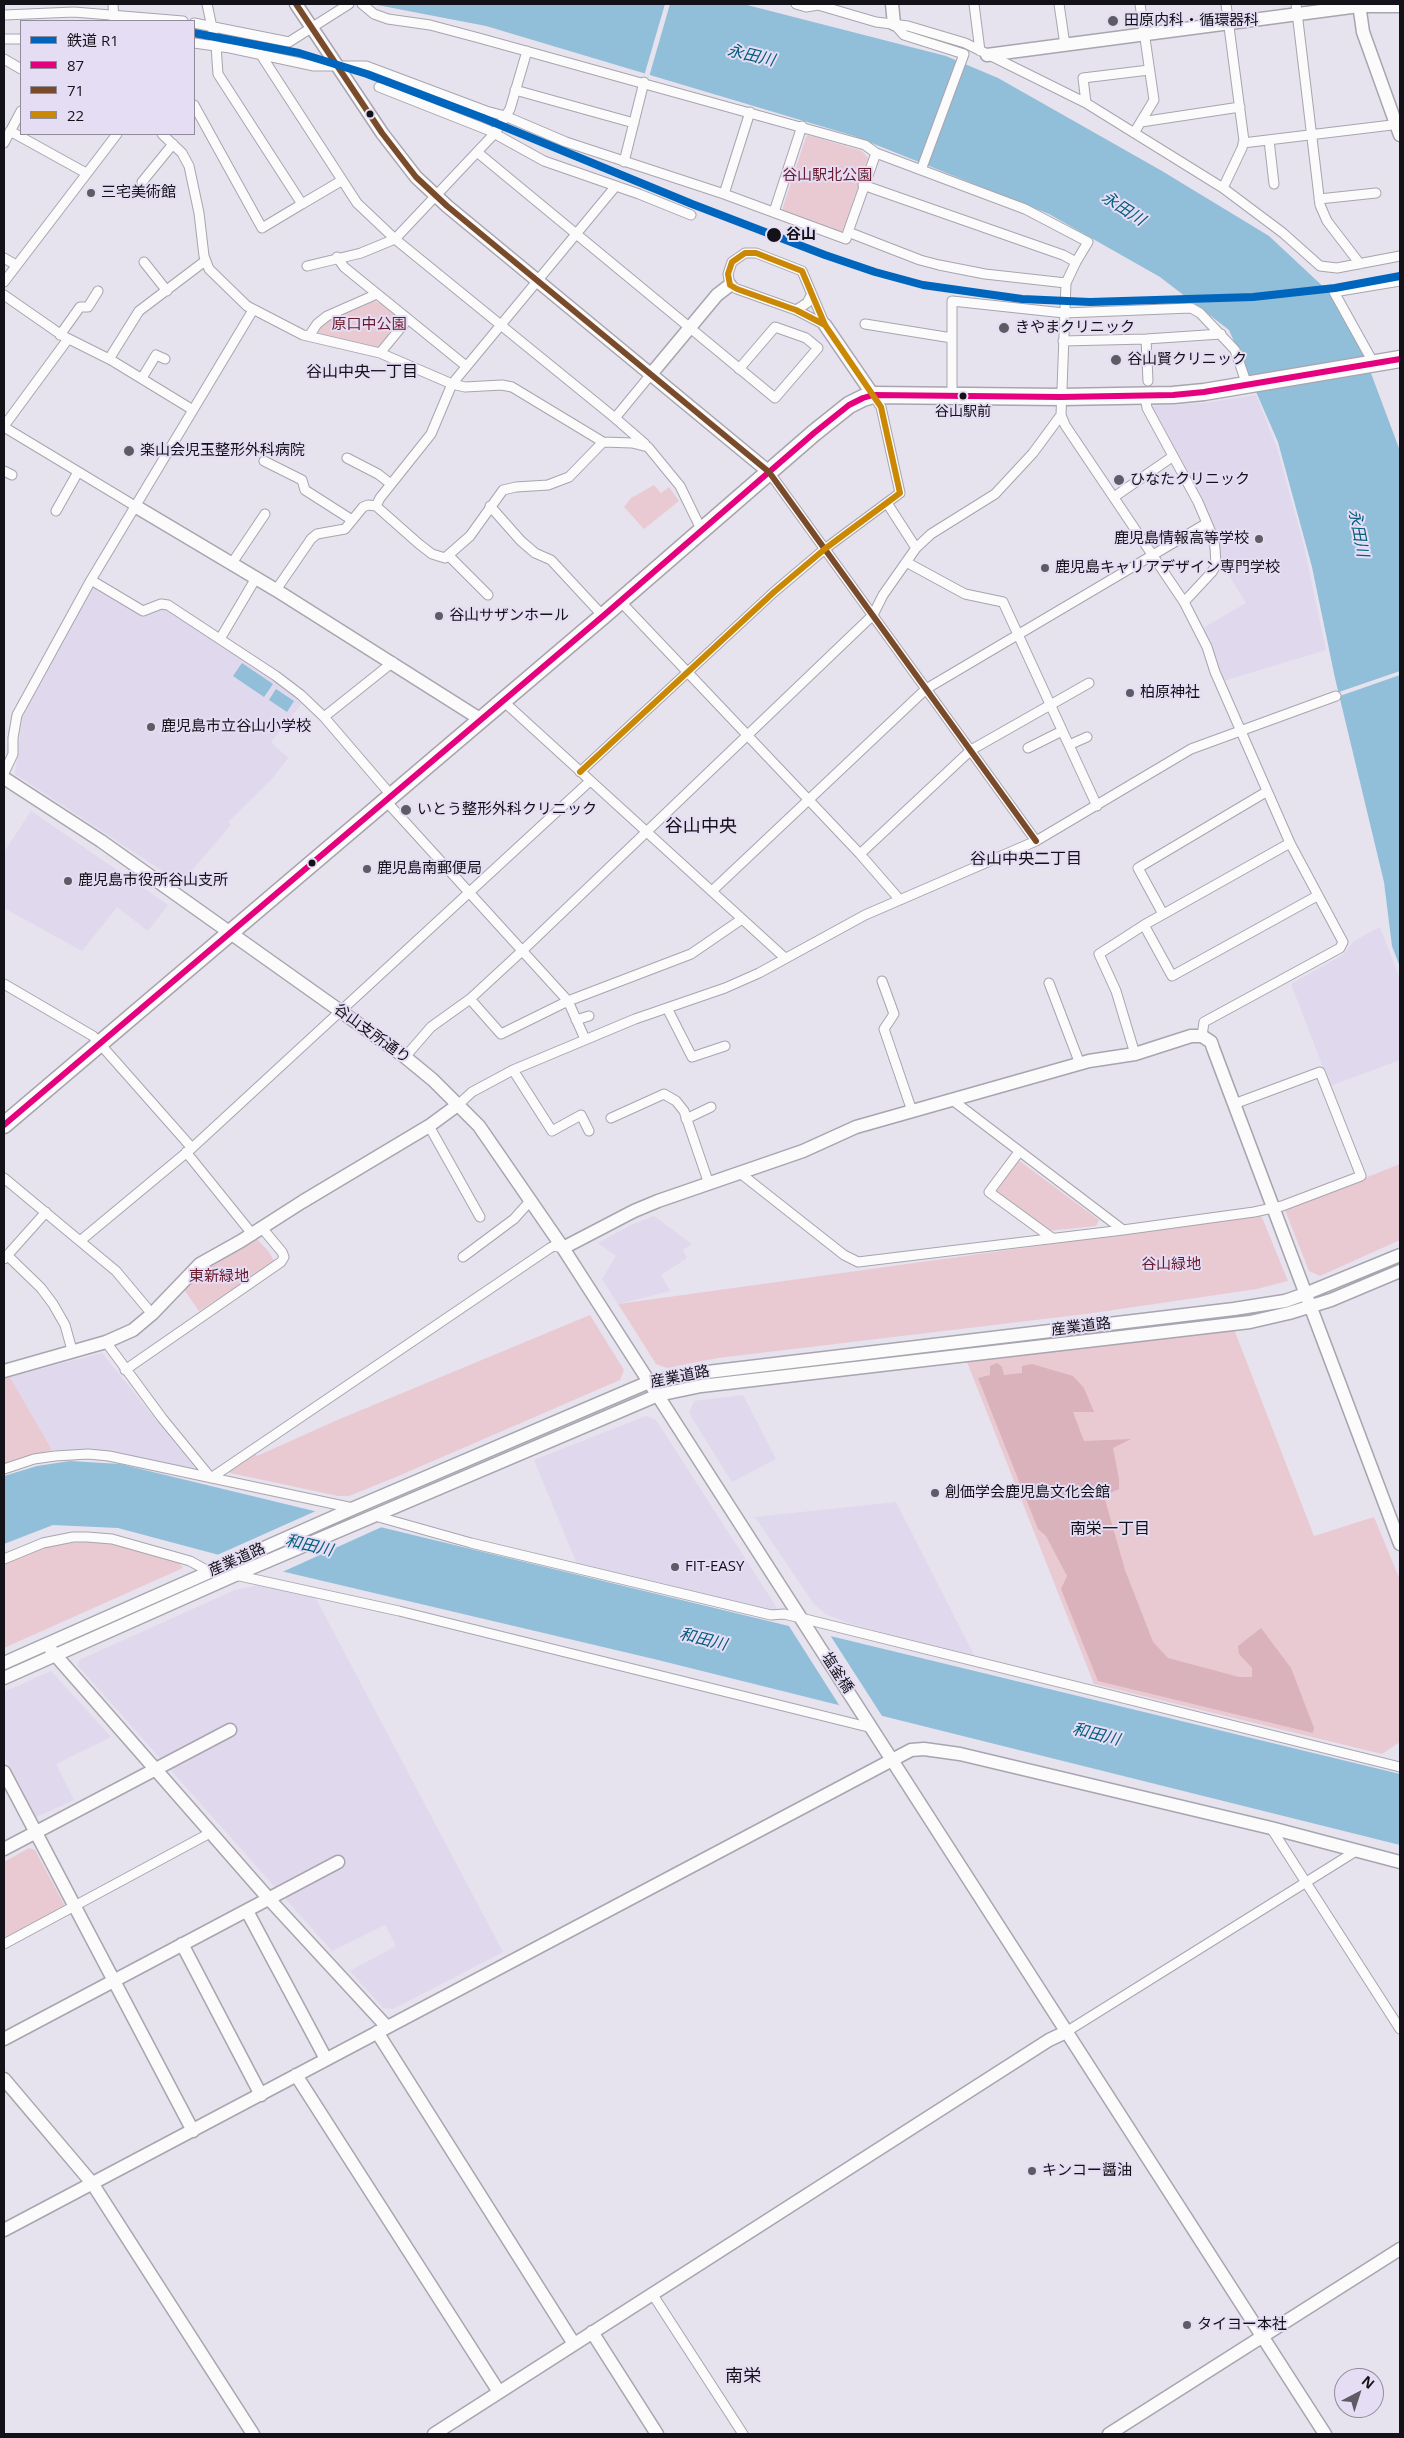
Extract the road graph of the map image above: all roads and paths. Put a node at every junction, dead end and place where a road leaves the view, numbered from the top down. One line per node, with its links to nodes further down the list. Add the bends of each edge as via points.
1 (113, 4): 17 (street)
2 (207, 4): 22 (street)
3 (296, 4): 23 (street)
4 (350, 4): 23 (street)
5 (362, 4): 30 (street, via 374,14 388,19 430,25)
6 (796, 4): 12 (street)
7 (892, 4): 21 (street)
8 (974, 4): 31 (street)
9 (1059, 4): 28 (street)
10 (1140, 4): 24 (street)
11 (1226, 4): 20 (street)
12 (811, 5): 21 (street)
13 (1359, 5): 14 (street); 15 (street); 49 (street, via 1363,32)
14 (1400, 6)
15 (1297, 9): 20 (street); 55 (street)
16 (4, 14): 17 (street, via 74,12)
17 (114, 18): 18 (street)
18 (160, 20)
19 (195, 23): 22 (street)
20 (1229, 23): 24 (street); 42 (street)
21 (894, 24): 31 (street, via 965,43); 63 (street, via 904,35 964,54)
22 (212, 26): 23 (street, via 289,42); 29 (street)
23 (311, 28): 35 (street)
24 (1144, 34): 28 (street); 36 (street)
25 (4, 39): 26 (street)
26 (20, 39)
27 (195, 43): 29 (street)
28 (1065, 45): 31 (street)
29 (216, 46): 32 (street); 75 (street, via 218,74)
30 (527, 51): 37 (street); 39 (street)
31 (984, 53): 40 (street)
32 (261, 55): 35 (street, via 314,66); 65 (street)
33 (4, 59): 34 (street)
34 (20, 67)
35 (338, 67): 45 (street, via 366,66); 73 (street, via 403,160)
36 (1149, 70): 40 (street, via 1083,78); 47 (street, via 1154,100)
37 (644, 82): 43 (street); 46 (street)
38 (379, 87): 51 (street)
39 (516, 90): 45 (street); 46 (street)
40 (1086, 104): 52 (street)
41 (195, 107): 75 (street, via 262,228)
42 (1240, 107): 47 (street); 59 (street)
43 (750, 112): 48 (street); 72 (street)
44 (20, 113): 50 (street)
45 (505, 116): 51 (street); 62 (street)
46 (634, 122): 62 (street)
47 (1141, 122): 52 (street)
48 (802, 126): 61 (street, via 865,145); 76 (street)
49 (1399, 128): 55 (street)
50 (10, 131): 57 (street); 64 (street)
51 (495, 133): 60 (street); 69 (street, via 544,160)
52 (1134, 133): 70 (street)
53 (116, 135): 64 (street)
54 (163, 135): 58 (street)
55 (1311, 135): 56 (street); 74 (street)
56 (1269, 140): 59 (street); 67 (street)
57 (4, 143)
58 (173, 144): 66 (street); 84 (street, via 189,166)
59 (1243, 144): 70 (street)
60 (477, 152): 73 (street); 79 (street)
61 (876, 154): 63 (street); 68 (street)
62 (624, 162): 72 (street)
63 (921, 170): 86 (street, via 1025,209 1088,242)
64 (86, 173): 88 (street)
65 (342, 181): 75 (street); 80 (street, via 357,203)
66 (142, 182)
67 (1274, 184)
68 (863, 185): 78 (street); 86 (street)
69 (615, 187): 77 (street); 79 (street)
70 (1223, 188): 87 (street, via 1283,233 1320,266 1337,268)
71 (1376, 193): 74 (street)
72 (724, 194): 76 (street)
73 (436, 196): 80 (street); 90 (street)
74 (1319, 199): 87 (street, via 1327,221)
75 (302, 204)
76 (774, 212): 78 (street, via 846,239)
77 (690, 215)
78 (848, 232): 93 (street, via 939,265)
79 (576, 234): 90 (street); 107 (street)
80 (395, 240): 82 (street); 105 (street)
81 (1400, 256): 87 (street)
82 (337, 257): 89 (street); 97 (street, via 344,267)
83 (4, 258): 88 (street)
84 (205, 261): 95 (street); 100 (street, via 214,276)
85 (144, 262): 95 (street)
86 (1076, 262): 93 (street)
87 (1360, 264)
88 (16, 265): 92 (street)
89 (307, 266)
90 (538, 280): 105 (street); 121 (street)
91 (1400, 281): 118 (street, via 1334,292)
92 (4, 282)
93 (1066, 283): 102 (street)
94 (730, 284): 98 (street, via 728,274 732,262 745,253 756,253 802,271); 101 (street, via 738,290); 107 (street, via 716,294)
95 (167, 291): 115 (street, via 135,316)
96 (98, 292): 110 (street, via 88,306 80,307)
97 (377, 294): 103 (street); 109 (street, via 326,316)
98 (812, 294): 101 (street); 106 (street)
99 (4, 295): 110 (street)
100 (253, 310): 109 (street); 129 (street)
101 (796, 310): 106 (street)
102 (1064, 313): 108 (street, via 1191,308); 111 (street, via 952,302); 113 (street)
103 (408, 319): 114 (street); 119 (street)
104 (865, 324): 111 (street)
105 (500, 325): 119 (street); 131 (street)
106 (825, 325): 126 (street)
107 (689, 328): 120 (street); 121 (street)
108 (1221, 334): 112 (street); 124 (street, via 1235,350)
109 (309, 336): 114 (street)
110 (64, 337): 115 (street); 132 (street)
111 (952, 338): 127 (street)
112 (1146, 340): 113 (street); 125 (street)
113 (1063, 342): 128 (street)
114 (380, 353): 123 (street)
115 (109, 359): 122 (street)
116 (165, 359): 122 (street, via 152,353)
117 (1400, 359): 118 (highway)
118 (1372, 365): 124 (highway)
119 (466, 366): 123 (street)
120 (739, 369): 120 (street, via 775,398 818,348 806,338 775,327)
121 (652, 373): 131 (street); 140 (street)
122 (142, 378): 129 (street)
123 (452, 384): 133 (street, via 512,387); 142 (street, via 431,434)
124 (1249, 385): 125 (highway, via 1189,394)
125 (1147, 388): 128 (highway); 135 (street, via 1147,408)
126 (873, 395): 127 (highway); 140 (highway, via 849,405); 144 (street, via 881,407 900,493)
127 (952, 395): 128 (highway)
128 (1061, 397): 130 (street)
129 (193, 410): 145 (street)
130 (1061, 415): 143 (street); 154 (street, via 996,494 932,534)
131 (615, 418): 134 (street)
132 (4, 427): 139 (street)
133 (603, 442): 134 (street); 147 (street, via 569,477 548,485 508,488)
134 (648, 447): 152 (street, via 680,486)
135 (1172, 457): 143 (street); 151 (street)
136 (347, 458): 142 (street)
137 (264, 461): 150 (street, via 302,480 305,490)
138 (4, 470): 141 (street)
139 (78, 472): 145 (street); 148 (street)
140 (769, 472): 152 (highway); 153 (street)
141 (12, 476)
142 (391, 484): 146 (street)
143 (1114, 497): 156 (street)
144 (887, 503): 153 (street); 154 (street)
145 (135, 506): 158 (street); 160 (street)
146 (376, 506): 150 (street, via 363,507); 155 (street, via 432,554)
147 (490, 506): 155 (street, via 470,536); 166 (street, via 521,541 535,553 551,560)
148 (56, 511)
149 (265, 514): 158 (street)
150 (352, 520): 161 (street, via 345,529 317,534 311,539)
151 (1207, 523): 156 (street); 164 (street, via 1216,565)
152 (702, 531): 163 (highway)
153 (826, 548): 165 (street); 170 (street)
154 (916, 548): 157 (street)
155 (449, 556): 162 (street)
156 (1154, 556): 164 (street); 167 (street)
157 (906, 562): 165 (street, via 883,595); 167 (street, via 965,594 1003,602)
158 (232, 563): 159 (street)
159 (256, 578): 161 (street); 168 (street)
160 (91, 580): 168 (street, via 143,611 161,604 168,605); 186 (street, via 17,715 13,754)
161 (276, 590): 169 (street)
162 (488, 595)
163 (620, 601): 166 (highway); 170 (street)
164 (1184, 602): 178 (street, via 1207,647)
165 (874, 615): 172 (street); 180 (street)
166 (603, 616): 174 (highway)
167 (1018, 635): 172 (street); 175 (street)
168 (220, 639): 176 (street, via 282,681)
169 (393, 662): 176 (street); 177 (street)
170 (687, 671): 180 (street); 185 (street)
171 (1089, 683): 175 (street)
172 (926, 689): 184 (street); 191 (street)
173 (1336, 696): 178 (street)
174 (502, 700): 177 (highway); 185 (street)
175 (1050, 706): 179 (street); 184 (street)
176 (324, 717): 190 (street)
177 (480, 719): 190 (highway)
178 (1239, 730): 189 (street); 192 (street, via 1177,756)
179 (1062, 731): 182 (street); 183 (street)
180 (748, 736): 191 (street); 193 (street)
181 (1086, 737): 182 (street)
182 (1069, 745): 192 (street)
183 (1028, 748)
184 (971, 750): 194 (street); 196 (street)
185 (580, 772): 188 (street)
186 (4, 773)
187 (4, 778): 204 (street, 谷山支所通り)
188 (590, 781): 193 (street); 198 (street)
189 (1266, 792): 195 (street); 201 (street, via 1138,868)
190 (388, 798): 198 (street); 204 (highway)
191 (808, 801): 196 (street); 197 (street)
192 (1097, 806): 194 (street)
193 (648, 832): 197 (street); 205 (street)
194 (1036, 841): 200 (street)
195 (1290, 843): 199 (street); 201 (street)
196 (860, 854): 200 (street)
197 (712, 891): 202 (street)
198 (468, 893): 205 (street); 213 (street)
199 (1317, 896): 203 (street, via 1172,976); 216 (street, via 1343,946 1204,1022)
200 (900, 900): 206 (street)
201 (1163, 914): 203 (street)
202 (742, 919): 206 (street); 211 (street, via 690,954)
203 (1144, 925): 220 (street, via 1099,954 1116,991)
204 (231, 932): 213 (street, 谷山支所通り); 218 (highway)
205 (522, 951): 210 (street); 211 (street)
206 (785, 958): 212 (street, via 725,988)
207 (882, 982): 228 (street, via 894,1014 884,1029)
208 (1049, 983): 222 (street)
209 (4, 984): 218 (street)
210 (470, 999): 211 (street, via 502,1034); 221 (street, via 441,1018)
211 (568, 1002): 215 (street)
212 (666, 1008): 217 (street); 219 (street, via 692,1057)
213 (341, 1010): 221 (street, 谷山支所通り); 234 (street)
214 (589, 1016): 215 (street)
215 (576, 1020): 217 (street)
216 (1202, 1036): 220 (street, via 1192,1036); 226 (street, via 1211,1042)
217 (585, 1040): 223 (street)
218 (99, 1042): 231 (highway); 234 (street)
219 (725, 1046)
220 (1135, 1054): 222 (street)
221 (406, 1057): 225 (street, 谷山支所通り)
222 (1080, 1064): 224 (street)
223 (513, 1070): 225 (street, via 472,1092); 233 (street, via 552,1131 580,1115)
224 (951, 1099): 228 (street); 235 (street)
225 (459, 1104): 232 (street); 239 (street, 谷山支所通り, via 492,1143)
226 (1234, 1104): 240 (street); 240 (street, via 1320,1072 1361,1176)
227 (711, 1107): 230 (street)
228 (912, 1111): 236 (street, via 856,1127 803,1152)
229 (611, 1118): 230 (street, via 664,1094 679,1104)
230 (686, 1119): 238 (street)
231 (4, 1125)
232 (428, 1126): 242 (street); 244 (street)
233 (589, 1131)
234 (189, 1150): 244 (street); 246 (street)
235 (1019, 1152): 243 (street); 245 (street, via 989,1192)
236 (740, 1173): 238 (street); 245 (street, via 854,1262)
237 (4, 1178): 241 (street)
238 (709, 1184): 247 (street, via 634,1211)
239 (531, 1200): 247 (street, 谷山支所通り); 249 (street, via 514,1218)
240 (1272, 1208): 243 (street); 252 (street)
241 (46, 1212): 246 (street); 250 (street)
242 (480, 1217)
243 (1123, 1230): 245 (street)
244 (258, 1231): 254 (street, via 200,1264); 257 (street, via 282,1252 281,1262)
245 (1052, 1238)
246 (80, 1241): 254 (street, via 116,1271)
247 (563, 1248): 259 (street, 谷山支所通り); 262 (street, via 554,1246 542,1253)
248 (1400, 1255): 252 (street, 産業道路)
249 (463, 1257)
250 (6, 1258): 256 (street, via 41,1288 53,1304 65,1325)
251 (1400, 1271): 253 (street, 産業道路)
252 (1306, 1294): 253 (street); 259 (street, 産業道路, via 1234,1309 691,1374)
253 (1310, 1307): 260 (street, 産業道路, via 1250,1322 720,1384); 265 (street)
254 (152, 1314): 255 (street, via 142,1324)
255 (106, 1342): 256 (street); 257 (street)
256 (72, 1350): 258 (street)
257 (125, 1370): 262 (street)
258 (4, 1371)
259 (649, 1382): 260 (street, 谷山支所通り); 263 (street, 産業道路)
260 (658, 1395): 264 (street, 産業道路); 269 (street, 塩釜橋)
261 (4, 1468): 262 (street, via 34,1459 88,1454 123,1458)
262 (211, 1478): 263 (street)
263 (349, 1510): 267 (street, 産業道路)
264 (370, 1517): 268 (street, 産業道路); 269 (street, via 762,1613)
265 (1400, 1544)
266 (4, 1559): 267 (street, via 43,1543 87,1537 112,1539 190,1561)
267 (210, 1572): 270 (street, 産業道路)
268 (239, 1573): 271 (street, 産業道路); 274 (street)
269 (801, 1618): 274 (street, 塩釜橋); 277 (street)
270 (46, 1644): 271 (street); 272 (street, 産業道路)
271 (55, 1655): 273 (street, 産業道路); 278 (street)
272 (4, 1662)
273 (4, 1678)
274 (870, 1725): 276 (street, 塩釜橋)
275 (230, 1730): 278 (street)
276 (892, 1759): 280 (street, via 911,1750 924,1749 960,1754); 295 (street); 296 (street, 塩釜橋)
277 (1400, 1767)
278 (155, 1770): 281 (street); 282 (street)
279 (4, 1772): 281 (street)
280 (1270, 1828): 284 (street); 287 (street)
281 (36, 1832): 283 (street); 289 (street)
282 (210, 1833): 288 (street); 289 (street)
283 (4, 1849)
284 (1356, 1851): 286 (street); 287 (street)
285 (338, 1862): 288 (street)
286 (1400, 1862)
287 (1305, 1882): 294 (street); 296 (street)
288 (269, 1899): 290 (street); 295 (street)
289 (75, 1906): 291 (street); 293 (street)
290 (247, 1910): 292 (street); 298 (street)
291 (4, 1944)
292 (182, 1944): 293 (street); 301 (street)
293 (114, 1980): 297 (street); 302 (street)
294 (1400, 2029)
295 (382, 2030): 298 (street); 309 (street)
296 (1066, 2032): 306 (street); 308 (street, 塩釜橋)
297 (4, 2039)
298 (326, 2059): 299 (street)
299 (296, 2075): 301 (street); 310 (street)
300 (4, 2079): 303 (street)
301 (261, 2095): 302 (street)
302 (193, 2131): 303 (street)
303 (92, 2183): 304 (street); 311 (street)
304 (4, 2230)
305 (1400, 2249): 308 (street)
306 (653, 2295): 307 (street); 314 (street)
307 (592, 2332): 309 (street); 313 (street)
308 (1263, 2337): 315 (street); 316 (street, 塩釜橋)
309 (574, 2344): 310 (street)
310 (499, 2392): 312 (street)
311 (253, 2434)
312 (434, 2434)
313 (657, 2434)
314 (743, 2434)
315 (1109, 2434)
316 (1325, 2434)

